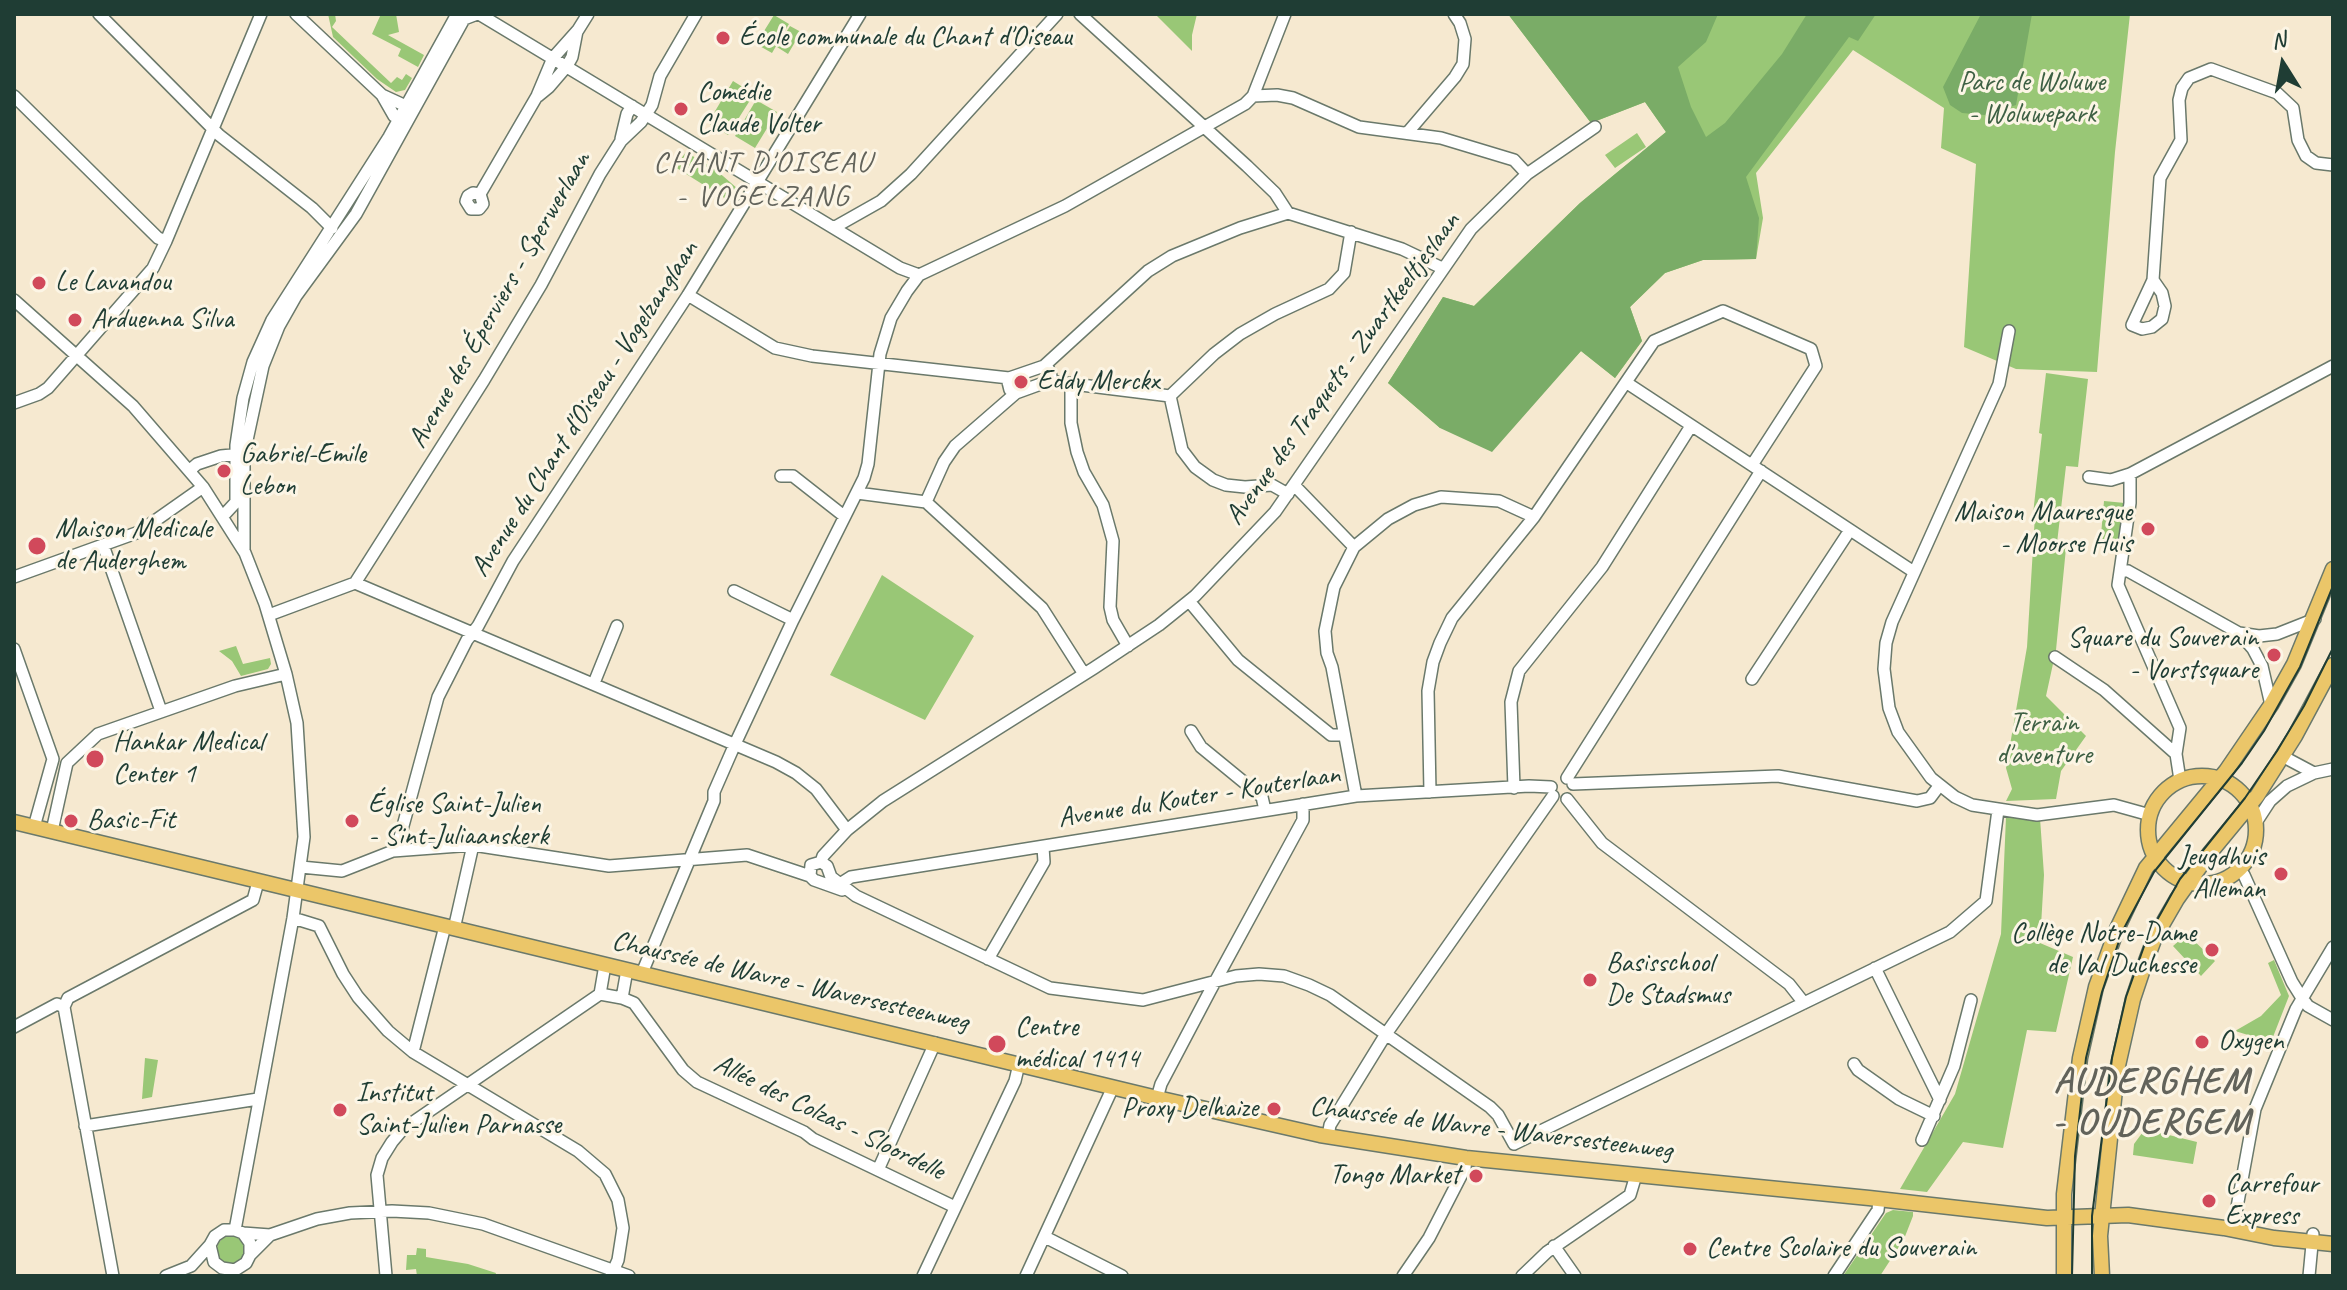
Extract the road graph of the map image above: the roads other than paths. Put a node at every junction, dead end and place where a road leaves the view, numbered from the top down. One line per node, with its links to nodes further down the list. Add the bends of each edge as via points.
1 (99, 14): 26 (street)
2 (261, 14): 26 (street)
3 (296, 14): 16 (street)
4 (478, 14): 12 (street); 14 (street)
5 (588, 14): 13 (street)
6 (696, 14): 22 (street, Avenue des Éperviers - Sperwerlaan, via 660,76)
7 (860, 14): 31 (street, Avenue du Chant d'Oiseau - Vogelzanglaan)
8 (1057, 14): 35 (street, via 911,174 881,201)
9 (1080, 14): 24 (street)
10 (1285, 14): 19 (street)
11 (1454, 14): 27 (street, via 1465,39 1463,64)
12 (459, 16): 20 (street); 23 (street)
13 (578, 30): 14 (street); 15 (street)
14 (553, 58): 15 (street); 18 (street)
15 (567, 66): 18 (street); 21 (street)
16 (382, 95): 20 (street); 23 (street)
17 (14, 96): 37 (street)
18 (537, 96): 32 (street)
19 (1253, 96): 24 (street); 27 (street, via 1293,98 1359,127)
20 (406, 106): 23 (street)
21 (632, 106): 22 (street); 28 (street, Avenue des Éperviers - Sperwerlaan)
22 (646, 114): 28 (street, Avenue des Éperviers - Sperwerlaan); 31 (street)
23 (403, 121): 34 (street)
24 (1202, 127): 33 (street, via 1275,193); 40 (street, via 1039,219)
25 (1595, 127): 30 (street, Avenue des Traquets - Zwartkeeltjeslaan)
26 (212, 129): 34 (street); 37 (street)
27 (1408, 132): 30 (street, via 1514,160)
28 (621, 141): 79 (street, Avenue des Éperviers - Sperwerlaan, via 533,297)
29 (2333, 165): 41 (street, via 2306,156 2293,108 2277,93 2211,69 2189,78 2179,100 2181,140 2160,178)
30 (1527, 174): 39 (street, Avenue des Traquets - Zwartkeeltjeslaan, via 1471,229)
31 (758, 181): 35 (street); 43 (street, Avenue du Chant d'Oiseau - Vogelzanglaan)
32 (480, 194)
33 (1288, 213): 36 (street); 48 (street, via 1172,256 1148,271)
34 (338, 223): 58 (street, via 283,309 258,364)
35 (835, 227): 38 (street)
36 (1351, 232): 39 (street); 55 (street, via 1344,273 1329,289 1240,334)
37 (166, 241): 46 (street, via 153,268)
38 (900, 268): 40 (street); 42 (street)
39 (1442, 268): 65 (street, Avenue des Traquets - Zwartkeeltjeslaan)
40 (919, 275): 42 (street)
41 (2153, 280)
42 (907, 291): 47 (street, via 891,318)
43 (688, 295): 47 (street, via 775,348); 86 (street, Avenue du Chant d'Oiseau - Vogelzanglaan, via 513,561)
44 (14, 300): 46 (street)
45 (2009, 331): 77 (street, via 1999,384)
46 (77, 355): 56 (street, via 48,388); 60 (street, via 133,406)
47 (880, 363): 50 (street); 66 (street, via 868,464)
48 (1044, 366): 50 (street); 51 (street)
49 (2333, 366): 61 (street)
50 (1009, 378): 54 (street, via 1010,390)
51 (1049, 381): 52 (street); 54 (street)
52 (1071, 383): 55 (street); 88 (street, via 1077,452 1103,505 1113,541 1110,607)
53 (1627, 383): 57 (street); 59 (street, via 1654,341 1723,311 1811,349 1816,366); 70 (street)
54 (1016, 393): 67 (street, via 955,446)
55 (1170, 396): 65 (street, via 1182,450 1195,467 1226,485)
56 (14, 403)
57 (1691, 426): 59 (street); 112 (street, via 1602,567 1519,671 1511,702)
58 (240, 454): 60 (street); 68 (street, via 236,502); 74 (street)
59 (1757, 468): 71 (street); 110 (street)
60 (190, 470): 64 (street)
61 (2130, 474): 63 (street, via 2111,480); 76 (street)
62 (781, 476): 69 (street, via 793,476)
63 (2089, 477)
64 (203, 487): 68 (street); 72 (street, via 139,532)
65 (1291, 489): 73 (street); 81 (street, Avenue des Traquets - Zwartkeeltjeslaan, via 1249,542)
66 (857, 493): 67 (street); 69 (street)
67 (926, 502): 93 (street, via 1042,608)
68 (223, 516): 74 (street)
69 (844, 516): 84 (street)
70 (1534, 517): 73 (street, via 1499,501 1441,497 1388,519); 113 (street, via 1452,618 1440,643 1428,691)
71 (1850, 530): 77 (street); 94 (street)
72 (103, 545): 78 (street); 98 (street)
73 (1354, 547): 100 (street, via 1334,587 1325,631)
74 (245, 553): 82 (street)
75 (2333, 569): 83 (main road)
76 (2121, 570): 87 (street); 102 (street, via 2118,585 2180,728)
77 (1914, 572): 111 (street, via 1886,643 1885,686 1898,732)
78 (14, 577)
79 (355, 583): 82 (street); 86 (street)
80 (734, 591): 84 (street)
81 (1189, 601): 88 (street, Avenue des Traquets - Zwartkeeltjeslaan); 100 (street, via 1238,660 1331,735)
82 (269, 615): 92 (street)
83 (2315, 619): 87 (street, via 2277,634); 97 (main road)
84 (793, 620): 101 (street)
85 (617, 626): 95 (street)
86 (473, 632): 95 (street); 129 (street, Avenue du Chant d'Oiseau - Vogelzanglaan, via 438,697 400,837)
87 (2239, 633): 97 (street, via 2262,666)
88 (1128, 646): 93 (street, Avenue des Traquets - Zwartkeeltjeslaan)
89 (14, 649): 104 (street)
90 (2055, 657): 102 (street, via 2104,690)
91 (2333, 665): 96 (main road)
92 (286, 674): 98 (street); 132 (street, via 297,723)
93 (1084, 674): 125 (street, Avenue des Traquets - Zwartkeeltjeslaan, via 883,801)
94 (1752, 679)
95 (594, 683): 101 (street)
96 (2329, 683): 103 (main road)
97 (2271, 705): 108 (main road)
98 (161, 711): 105 (street, via 98,734)
99 (1191, 731): 119 (street, via 1201,747 1262,797)
100 (1344, 735): 115 (street)
101 (735, 744): 125 (street, via 796,773 816,789); 131 (street)
102 (2176, 754): 109 (street)
103 (2282, 756): 107 (street); 118 (main road)
104 (53, 759): 105 (street); 124 (street)
105 (67, 763): 126 (street)
106 (2333, 769): 107 (street)
107 (2314, 773): 123 (street, via 2278,793)
108 (2220, 779): 109 (main road); 118 (main road, via 2240,791); 130 (main road)
109 (2180, 780): 121 (main road, via 2161,794)
110 (1570, 781): 111 (street, via 1778,776 1917,801 1930,798); 114 (street, via 1556,778); 116 (street, via 1573,793)
111 (1939, 786): 120 (street, via 1972,805)
112 (1514, 788): 113 (street, Avenue du Kouter - Kouterlaan); 114 (street, Avenue du Kouter - Kouterlaan)
113 (1430, 792): 115 (street, Avenue du Kouter - Kouterlaan)
114 (1552, 792): 116 (street); 155 (street)
115 (1356, 796): 117 (street, Avenue du Kouter - Kouterlaan)
116 (1567, 799): 151 (street, via 1602,843 1789,984)
117 (1303, 804): 119 (street, Avenue du Kouter - Kouterlaan); 146 (street, via 1303,820)
118 (2250, 805): 123 (main road); 136 (main road)
119 (1265, 810): 128 (street, Avenue du Kouter - Kouterlaan)
120 (1998, 810): 121 (street, via 2037,815 2114,805); 144 (street, via 1986,901 1950,932)
121 (2150, 815): 130 (main road, via 2147,829)
122 (14, 822): 124 (main road)
123 (2255, 824): 133 (main road, via 2252,849)
124 (34, 827): 126 (main road)
125 (847, 830): 134 (street, Avenue des Traquets - Zwartkeeltjeslaan, via 827,851)
126 (52, 831): 135 (main road)
127 (473, 845): 129 (street); 131 (street, via 609,866); 140 (street)
128 (1043, 847): 137 (street, Avenue du Kouter - Kouterlaan, via 858,877); 142 (street, via 1044,862)
129 (402, 850): 132 (street, via 342,871)
130 (2154, 856): 136 (main road, via 2167,872); 178 (main road, via 2128,903 2096,987 2078,1070)
131 (688, 860): 134 (street, via 747,855); 145 (street)
132 (301, 867): 138 (street)
133 (2238, 870): 136 (main road, via 2214,882); 149 (street)
134 (818, 872): 137 (street, via 837,889)
135 (258, 882): 138 (main road, Chaussée de Wavre - Waversesteenweg); 152 (street, via 253,900 68,998)
136 (2187, 882): 177 (main road, via 2155,937 2133,999 2117,1070)
137 (844, 887): 142 (street)
138 (297, 891): 139 (street); 140 (main road, Chaussée de Wavre - Waversesteenweg)
139 (293, 918): 157 (street, via 319,926 358,997); 163 (street)
140 (450, 928): 143 (main road, Chaussée de Wavre - Waversesteenweg); 157 (street)
141 (2333, 947): 149 (street)
142 (988, 959): 146 (street, via 1050,988 1143,1000)
143 (605, 965): 145 (main road, Chaussée de Wavre - Waversesteenweg); 147 (street)
144 (1875, 968): 151 (street); 164 (street)
145 (635, 972): 148 (street); 156 (main road, Chaussée de Wavre - Waversesteenweg)
146 (1218, 981): 155 (street, via 1284,976 1330,995); 162 (street)
147 (600, 994): 148 (street); 160 (street)
148 (622, 998): 172 (street, Allée des Colzas - Sloordelle, via 634,1003 697,1082)
149 (2302, 998): 153 (street); 179 (street, via 2255,1109)
150 (1971, 1000): 164 (street)
151 (1804, 1003): 169 (street)
152 (64, 1007): 154 (street, via 57,1004); 166 (street)
153 (2333, 1020)
154 (14, 1027)
155 (1386, 1034): 167 (street); 169 (street, via 1490,1107)
156 (935, 1043): 158 (main road, Chaussée de Wavre - Waversesteenweg); 172 (street)
157 (413, 1052): 160 (street)
158 (1019, 1064): 161 (main road, Chaussée de Wavre - Waversesteenweg); 175 (street)
159 (1854, 1064): 165 (street, via 1899,1099)
160 (470, 1086): 176 (street, via 403,1129 392,1142 377,1175); 192 (street, via 578,1151 605,1174 622,1214)
161 (1113, 1087): 162 (main road, Chaussée de Wavre - Waversesteenweg); 183 (street)
162 (1157, 1098): 167 (main road, Chaussée de Wavre - Waversesteenweg)
163 (258, 1099): 166 (street); 180 (street)
164 (1940, 1100): 165 (street)
165 (1934, 1116): 168 (street)
166 (85, 1126): 193 (street)
167 (1328, 1136): 170 (main road, Chaussée de Wavre - Waversesteenweg)
168 (1922, 1140)
169 (1514, 1144): 171 (street)
170 (1466, 1158): 171 (main road, Chaussée de Wavre - Waversesteenweg); 200 (street, via 1429,1238)
171 (1512, 1162): 173 (main road, Chaussée de Wavre - Waversesteenweg)
172 (878, 1170): 175 (street, Allée des Colzas - Sloordelle)
173 (1636, 1175): 174 (main road, Chaussée de Wavre - Waversesteenweg); 187 (street, via 1630,1195)
174 (1879, 1200): 178 (main road, Chaussée de Wavre - Waversesteenweg); 203 (street, via 1878,1210)
175 (955, 1207): 197 (street)
176 (380, 1211): 181 (street, via 317,1219); 192 (street, via 429,1213 483,1224); 195 (street)
177 (2102, 1216): 178 (main road, Chaussée de Wavre - Waversesteenweg); 179 (main road, Chaussée de Wavre - Waversesteenweg); 205 (main road)
178 (2063, 1217): 204 (main road)
179 (2233, 1229): 184 (main road, Chaussée de Wavre - Waversesteenweg)
180 (239, 1232): 181 (street); 186 (street, via 219,1232); 188 (street, via 250,1243)
181 (270, 1235): 188 (street)
182 (2333, 1236): 184 (main road, Chaussée de Wavre - Waversesteenweg)
183 (1045, 1237): 198 (street); 199 (street)
184 (2313, 1239): 185 (main road, Chaussée de Wavre - Waversesteenweg); 206 (street)
185 (2333, 1244)
186 (210, 1245): 189 (street); 190 (street)
187 (1554, 1246): 201 (street); 202 (street)
188 (250, 1255): 191 (street)
189 (191, 1266): 190 (street); 194 (street)
190 (219, 1266): 191 (street)
191 (238, 1272)
192 (612, 1273): 196 (street)
193 (113, 1276)
194 (166, 1276)
195 (386, 1276)
196 (629, 1276)
197 (923, 1276)
198 (1026, 1276)
199 (1122, 1276)
200 (1403, 1276)
201 (1522, 1276)
202 (1575, 1276)
203 (1834, 1276)
204 (2064, 1276)
205 (2102, 1276)
206 (2309, 1276)

